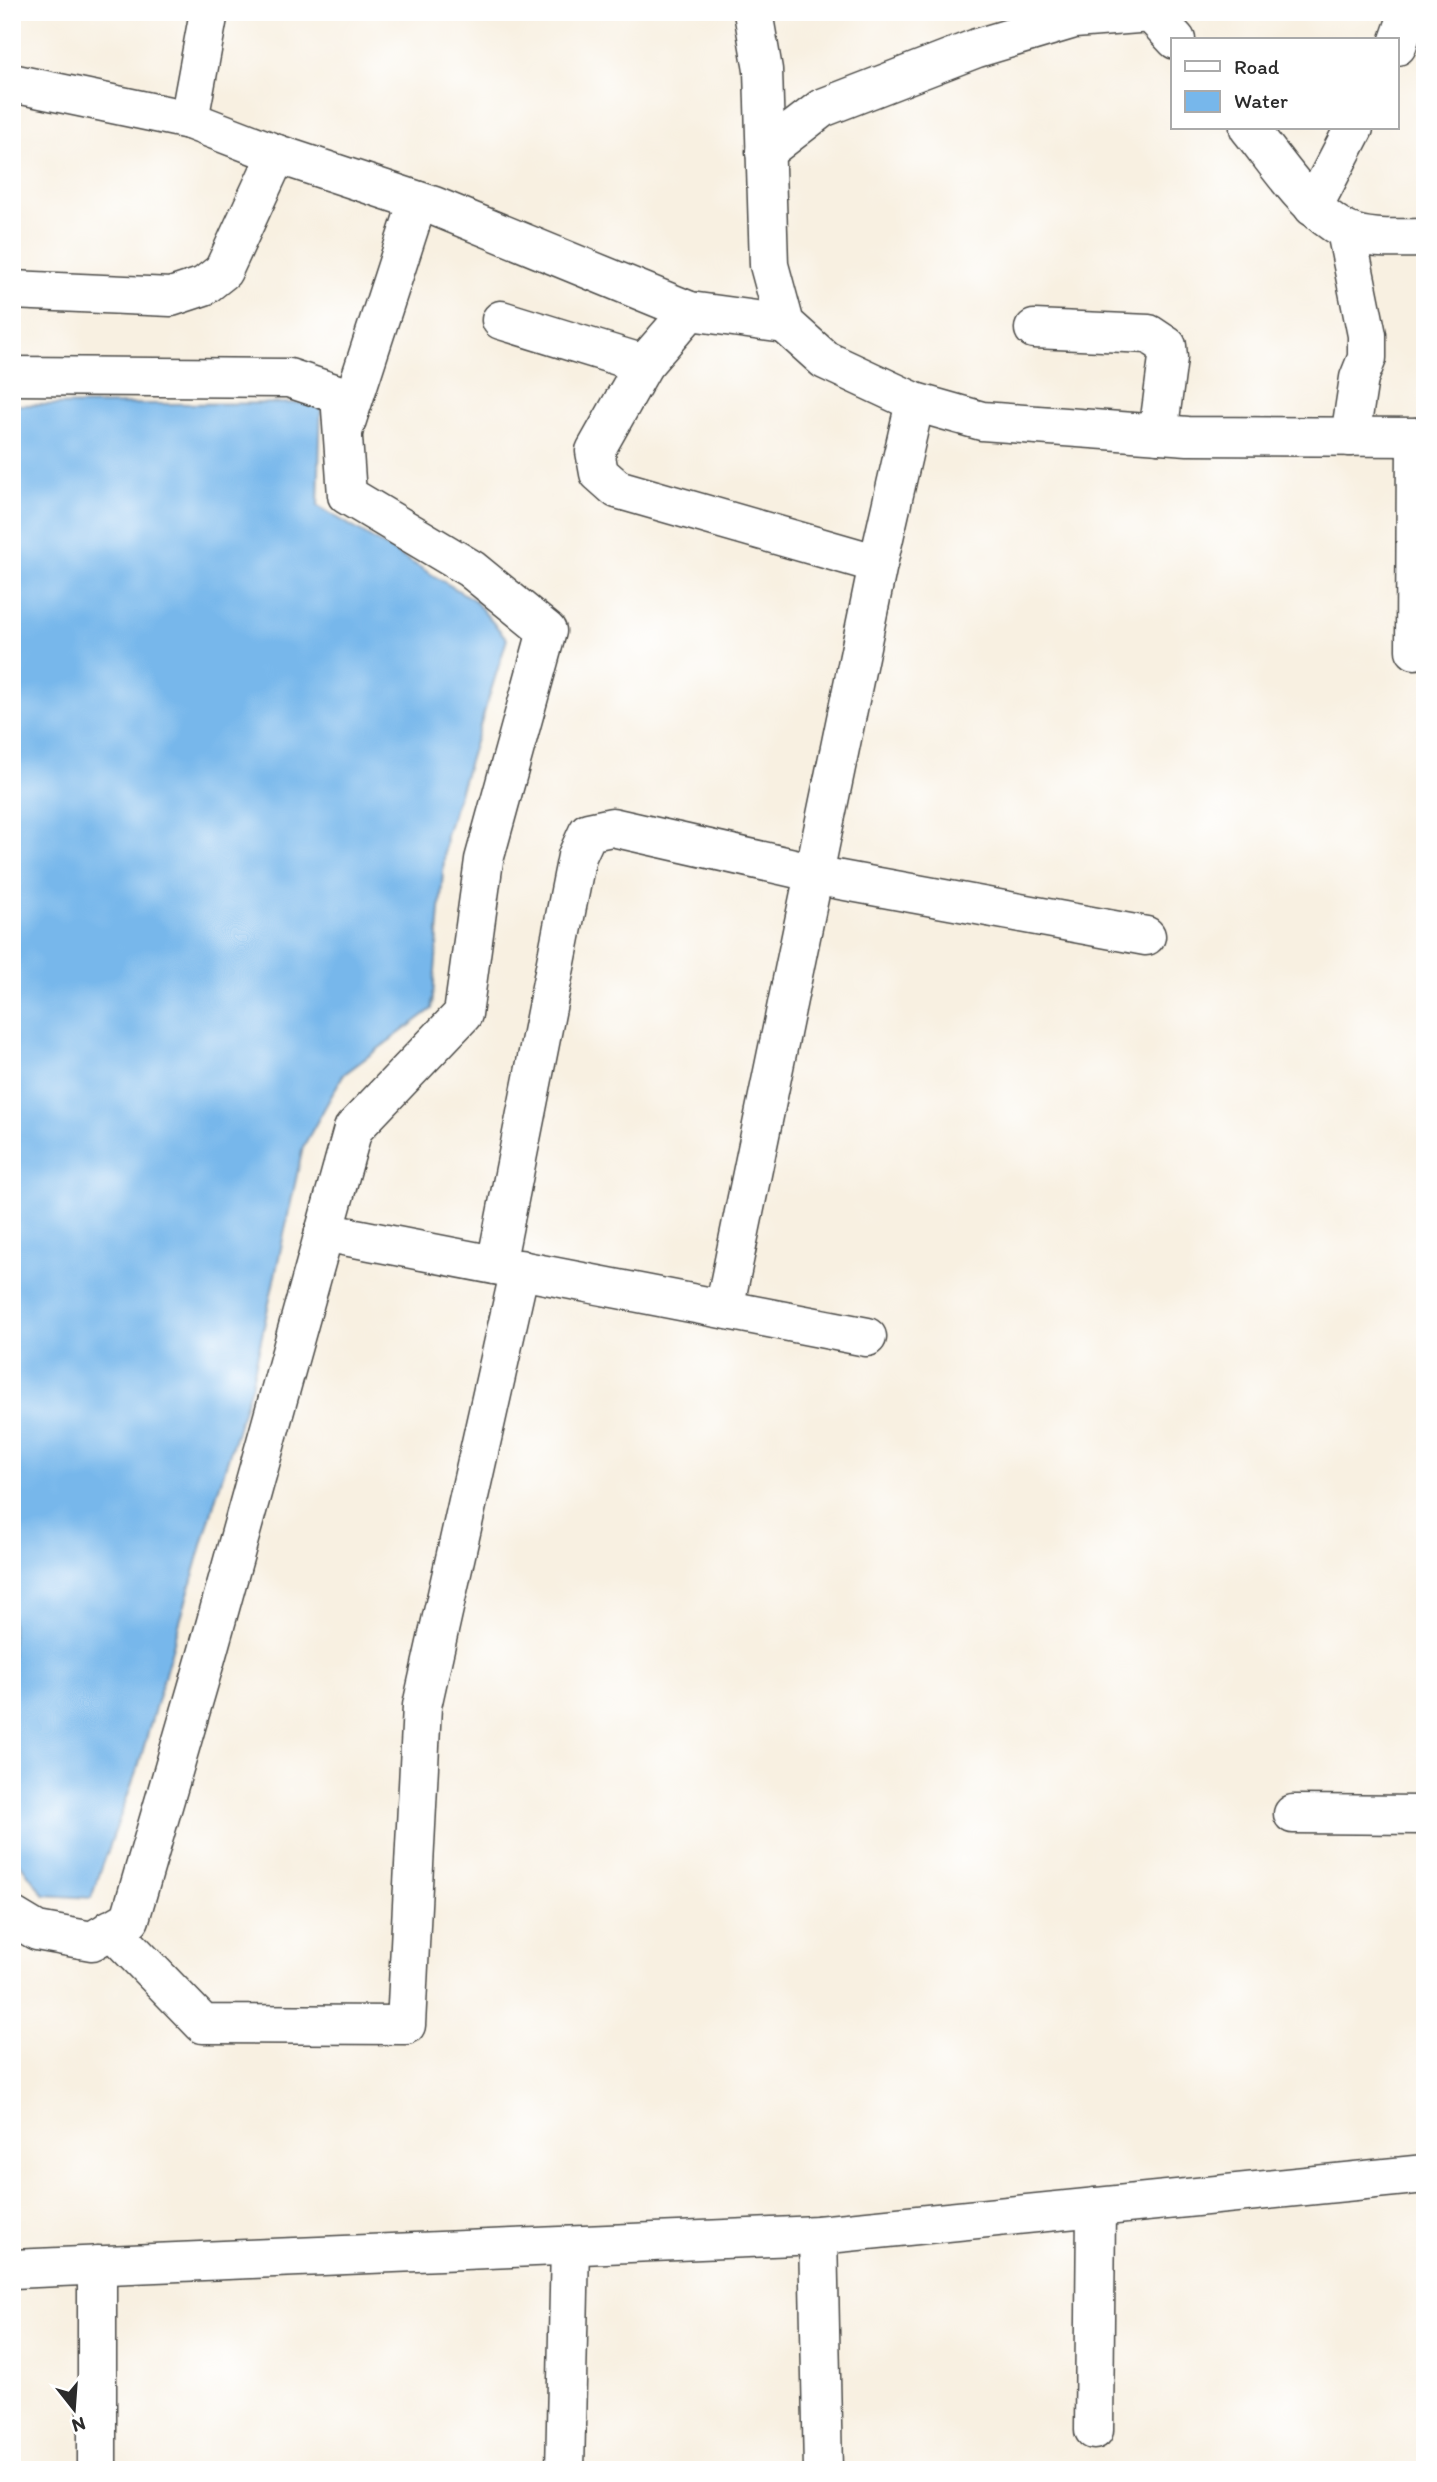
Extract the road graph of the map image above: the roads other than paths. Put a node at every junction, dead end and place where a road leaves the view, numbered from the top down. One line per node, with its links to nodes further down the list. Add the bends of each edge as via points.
1 (209, 12): 5 (street)
2 (753, 12): 8 (street, via 763,70)
3 (1159, 22): 8 (street, via 1074,19 977,48 822,108)
4 (12, 83): 5 (street)
5 (190, 120): 9 (street)
6 (1251, 130): 11 (street)
7 (1353, 130): 11 (street)
8 (765, 152): 17 (street, via 769,265)
9 (277, 154): 10 (street); 14 (street, via 223,271 204,286 171,297)
10 (418, 201): 15 (street); 22 (street)
11 (1313, 207): 12 (street)
12 (1346, 231): 13 (street, via 1385,238); 24 (street, via 1367,335 1367,358 1359,378)
13 (1425, 238)
14 (12, 290)
15 (690, 311): 17 (street); 19 (street)
16 (501, 320): 19 (street)
17 (785, 324): 21 (street, via 825,360)
18 (1034, 330): 23 (street, via 1149,334 1167,346)
19 (644, 364): 26 (street, via 595,451 599,473 617,489)
20 (12, 376): 22 (street, via 289,379 340,395)
21 (915, 402): 23 (street, via 982,421); 26 (street)
22 (343, 432): 30 (street, via 347,495 471,569 547,631 484,860 463,1014 353,1129)
23 (1158, 434): 24 (street)
24 (1350, 437): 25 (street)
25 (1420, 437): 27 (street)
26 (878, 564): 28 (street)
27 (1415, 650)
28 (813, 875): 29 (street); 31 (street, via 612,827 588,832 577,856); 32 (street)
29 (1146, 936)
30 (324, 1232): 31 (street); 37 (street, via 130,1919)
31 (508, 1267): 32 (street); 37 (street, via 422,1706 406,2025 203,2024)
32 (724, 1308): 33 (street)
33 (867, 1336)
34 (1293, 1814): 35 (street)
35 (1425, 1815)
36 (12, 1916): 37 (street, via 37,1931 92,1941)
37 (111, 1929)
38 (1425, 2174): 39 (street)
39 (1096, 2207): 40 (street); 44 (street)
40 (818, 2235): 41 (street); 47 (street)
41 (570, 2246): 42 (street); 46 (street)
42 (97, 2265): 43 (street); 45 (street)
43 (12, 2269)
44 (1094, 2430)
45 (97, 2470)
46 (565, 2470)
47 (823, 2470)

